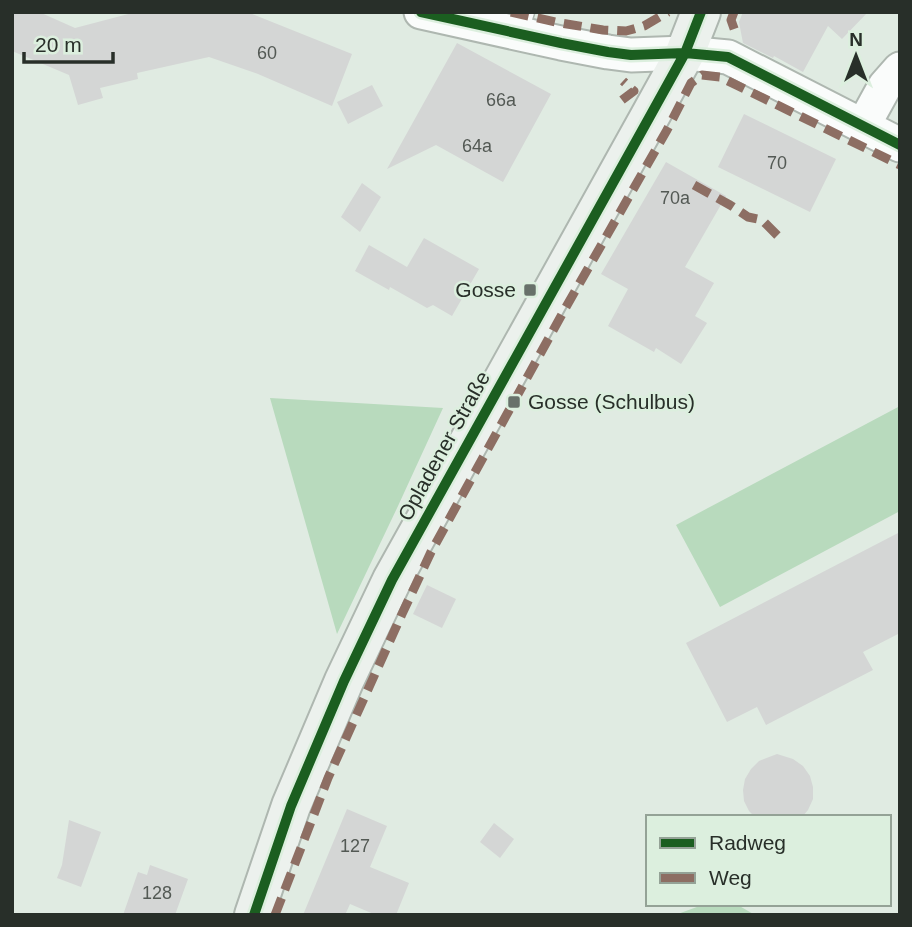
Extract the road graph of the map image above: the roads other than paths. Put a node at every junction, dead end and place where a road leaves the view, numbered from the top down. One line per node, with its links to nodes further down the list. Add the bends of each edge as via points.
1 (422, 12): 3 (street)
2 (701, 12): 4 (main road, Opladener Straße)
3 (521, 23): 4 (street, via 585,47 631,55)
4 (685, 53): 6 (street, via 728,57); 8 (main road, Opladener Straße, via 392,580 291,806)
5 (900, 69): 6 (street, via 884,86)
6 (863, 126): 7 (street)
7 (900, 145)
8 (254, 915)

